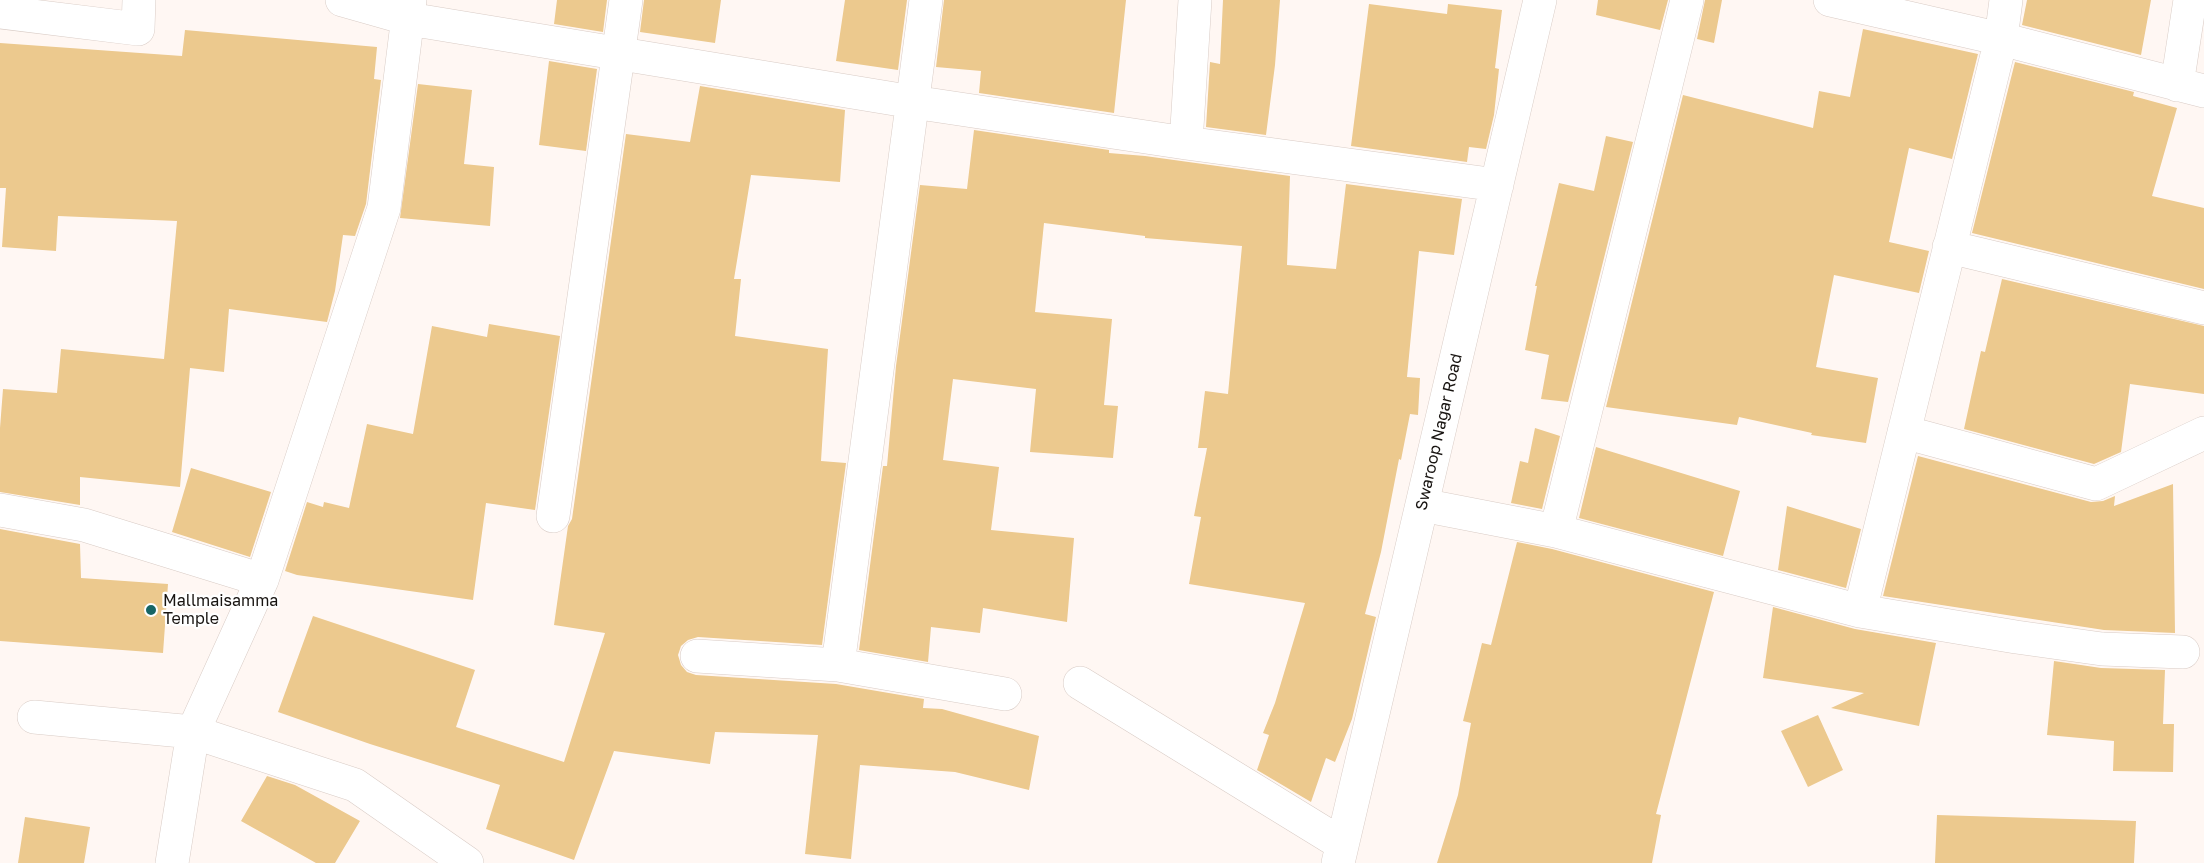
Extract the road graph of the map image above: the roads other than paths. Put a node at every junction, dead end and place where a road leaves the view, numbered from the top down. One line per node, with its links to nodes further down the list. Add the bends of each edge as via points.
1 (139, 0): 12 (street, via 138,28)
2 (342, 0): 11 (street)
3 (626, 0): 14 (street)
4 (926, 0): 16 (street)
5 (1195, 0): 17 (street)
6 (1540, 0): 18 (street, Swaroop Nagar Road)
7 (1687, 0): 26 (street)
8 (1830, 0): 13 (street)
9 (2006, 0): 13 (street)
10 (2190, 0): 15 (street)
11 (410, 9): 14 (street); 27 (street, via 384,208)
12 (0, 12)
13 (2001, 39): 15 (street); 19 (street)
14 (620, 53): 16 (street); 25 (street)
15 (2190, 88)
16 (913, 102): 17 (street); 31 (street)
17 (1186, 143): 18 (street)
18 (1497, 184): 23 (street, Swaroop Nagar Road)
19 (1949, 247): 20 (street); 21 (street)
20 (2204, 308)
21 (1904, 432): 22 (street, via 2096,484); 28 (street)
22 (2204, 433)
23 (1422, 505): 26 (street); 36 (street, Swaroop Nagar Road)
24 (0, 510): 27 (street, via 84,525)
25 (553, 516)
26 (1556, 531): 28 (street)
27 (262, 580): 35 (street)
28 (1860, 611): 29 (street, via 2102,649)
29 (2183, 652)
30 (697, 656): 31 (street)
31 (838, 665): 33 (street)
32 (1080, 683): 36 (street)
33 (1005, 694)
34 (34, 717): 35 (street)
35 (193, 732): 37 (street); 38 (street, via 355,785)
36 (1340, 854)
37 (172, 863)
38 (468, 863)

